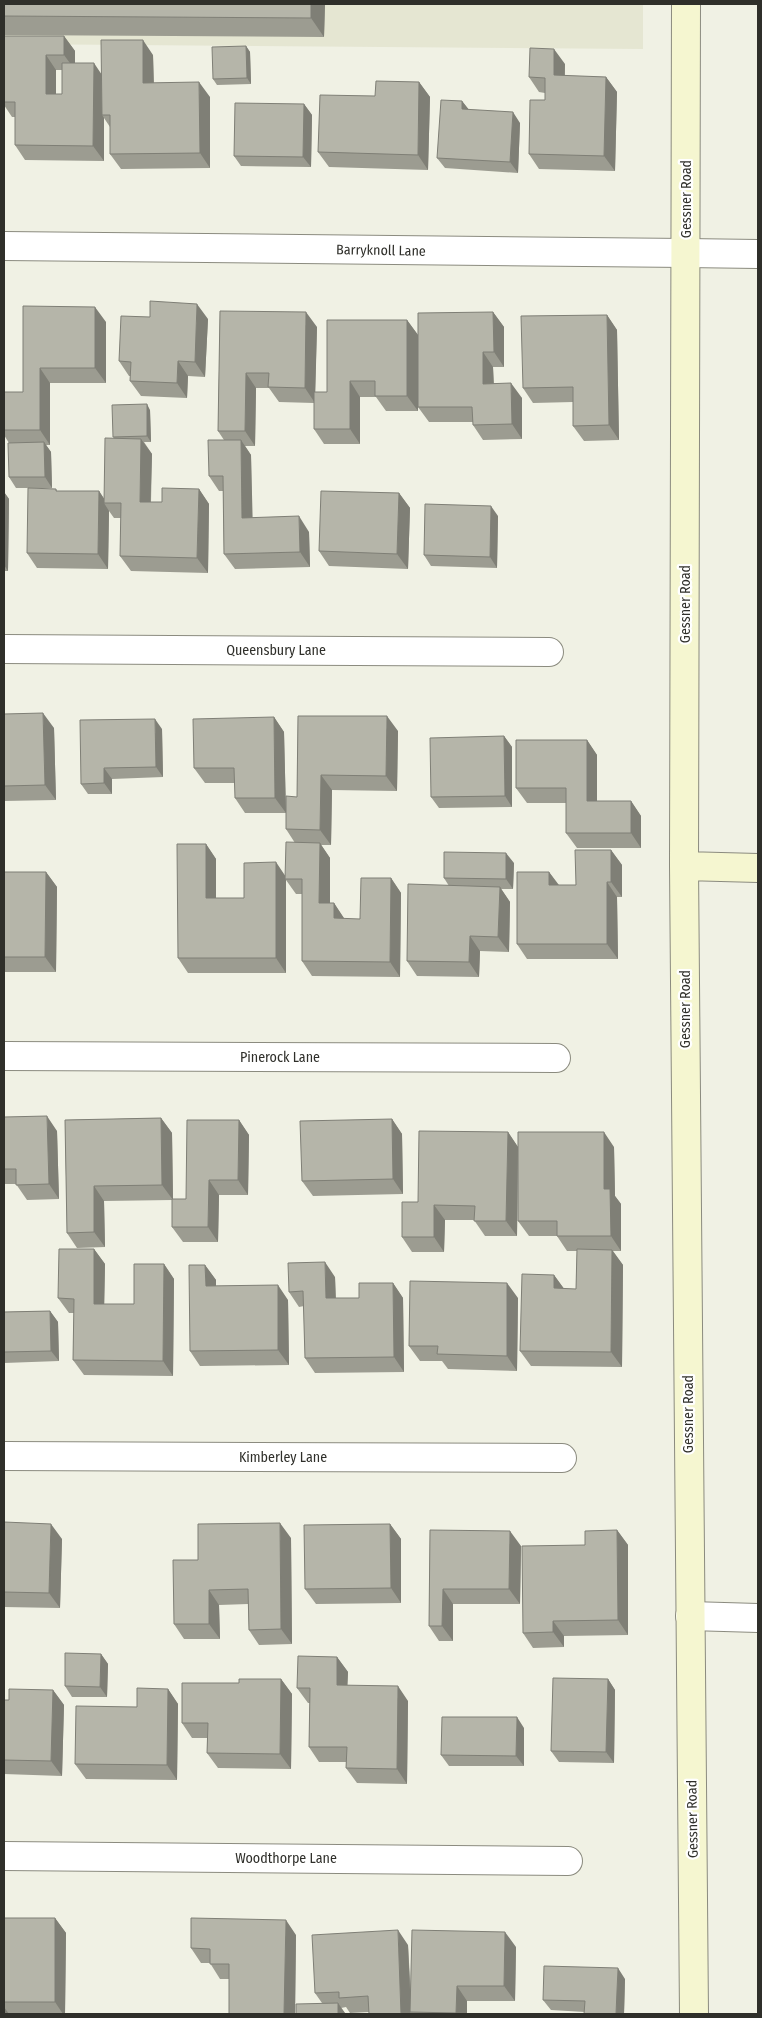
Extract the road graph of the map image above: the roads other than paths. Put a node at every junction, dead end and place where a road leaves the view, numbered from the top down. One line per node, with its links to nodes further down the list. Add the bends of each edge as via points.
1 (686, 4): 3 (main road, Gessner Road)
2 (4, 246): 3 (street, Barryknoll Lane)
3 (686, 253): 4 (street, Barryknoll Lane); 7 (main road, Gessner Road)
4 (758, 254)
5 (4, 649): 6 (street, Queensbury Lane)
6 (549, 652)
7 (684, 866): 8 (main road); 13 (main road, Gessner Road)
8 (758, 868)
9 (4, 1056): 10 (street, Pinerock Lane)
10 (556, 1058)
11 (4, 1456): 12 (street, Kimberley Lane)
12 (562, 1458)
13 (690, 1616): 14 (street); 17 (main road, Gessner Road)
14 (758, 1618)
15 (4, 1856): 16 (street, Woodthorpe Lane)
16 (568, 1861)
17 (694, 2014)

